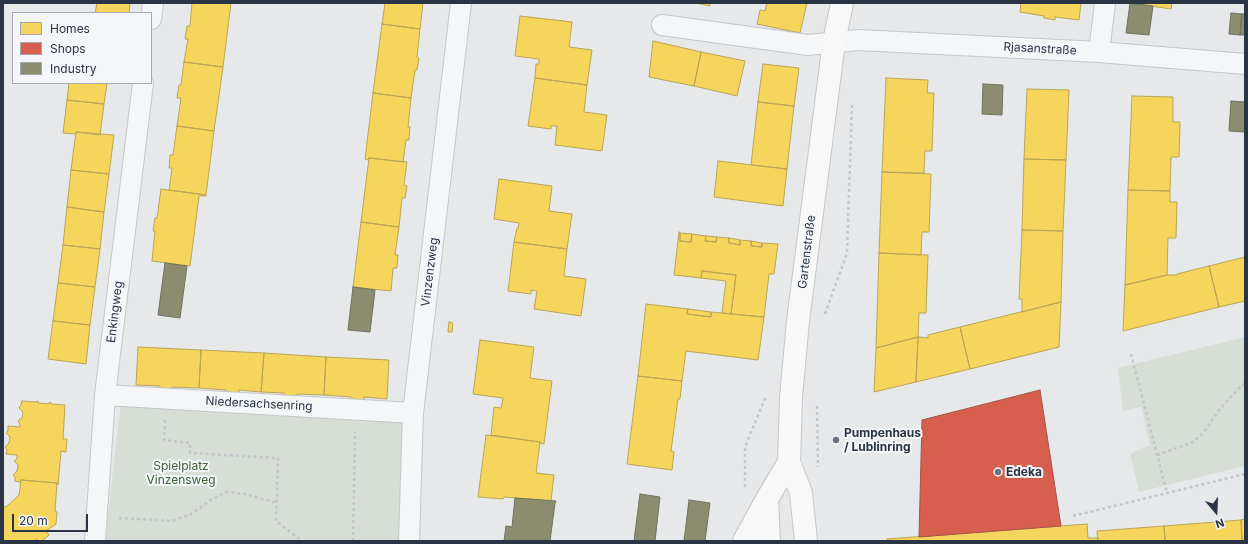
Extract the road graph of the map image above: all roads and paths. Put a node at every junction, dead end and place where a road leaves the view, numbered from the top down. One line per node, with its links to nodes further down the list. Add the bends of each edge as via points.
1 (461, 3): 17 (street, Vinzenzweg)
2 (842, 3): 5 (street, Gartenstraße)
3 (1105, 3): 6 (street)
4 (662, 25): 5 (street, via 808,45)
5 (834, 42): 6 (street, Rjasanstraße, via 858,40); 19 (street, Gartenstraße, via 798,321 791,398)
6 (1099, 52): 7 (street, Rjasanstraße)
7 (1245, 64)
8 (143, 84): 13 (street, Enkingweg)
9 (852, 100): 10 (path, via 847,253)
10 (824, 317)
11 (1131, 354): 18 (path)
12 (1245, 383): 18 (path, via 1193,442)
13 (105, 395): 14 (street, Niedersachsenring); 26 (street, Enkingweg)
14 (167, 399): 16 (street, Niedersachsenring); 24 (path, via 164,440 190,443 190,453 278,458)
15 (817, 399): 20 (path)
16 (356, 410): 17 (street, Niedersachsenring); 29 (path)
17 (413, 413): 30 (street, Vinzenzweg)
18 (1157, 455): 22 (path)
19 (789, 462): 23 (street); 33 (street, Gartenstraße, via 802,494)
20 (818, 472)
21 (1245, 474): 22 (path)
22 (1167, 493): 25 (path)
23 (766, 499): 31 (street); 32 (street)
24 (277, 503): 26 (path, via 245,494 226,492 192,514 172,521); 28 (path, via 276,521)
25 (1073, 516)
26 (97, 517): 27 (street, Enkingweg)
27 (95, 541)
28 (302, 541)
29 (353, 541)
30 (409, 541)
31 (744, 541)
32 (769, 541)
33 (806, 541)

